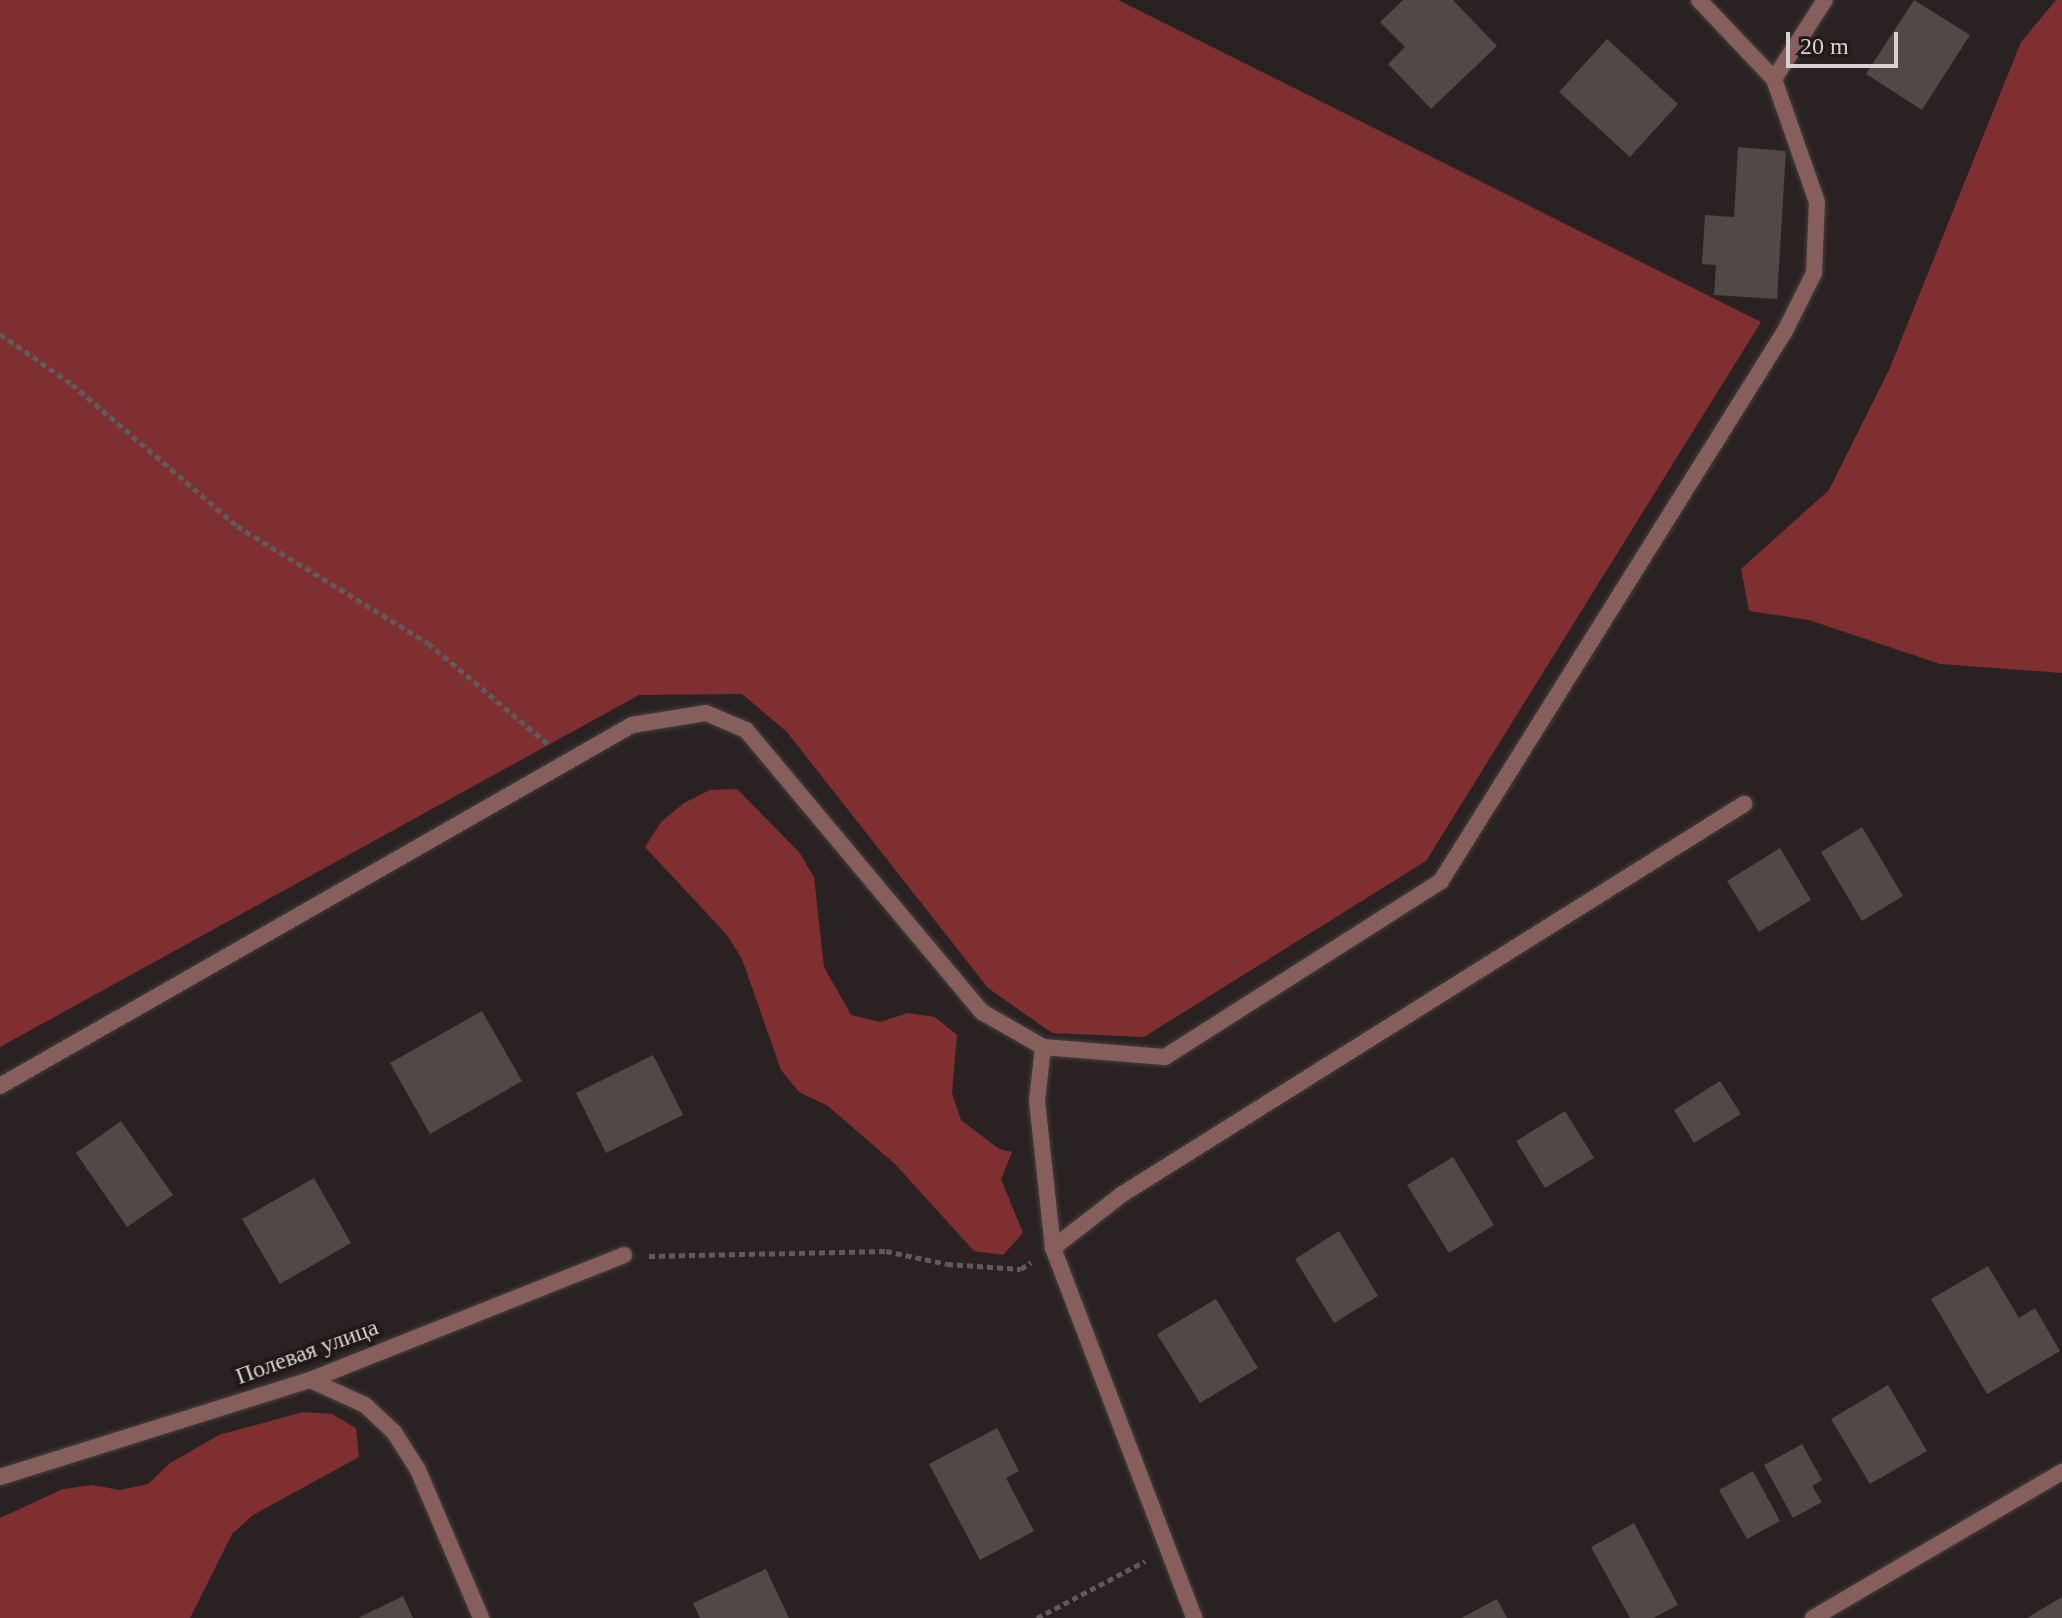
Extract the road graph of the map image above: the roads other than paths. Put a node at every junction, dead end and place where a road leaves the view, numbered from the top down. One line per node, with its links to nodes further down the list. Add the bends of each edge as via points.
1 (1699, 0): 3 (street)
2 (1825, 0): 3 (street)
3 (1774, 79): 5 (street, via 1817,202 1814,273 1785,331 1441,881 1165,1057)
4 (1744, 804): 7 (street, via 1121,1195)
5 (1043, 1047): 6 (street, via 982,1012 746,730 706,713 632,725); 7 (street, via 1037,1101)
6 (0, 1086)
7 (1053, 1248): 13 (street)
8 (624, 1255): 9 (street, Полевая улица)
9 (310, 1380): 11 (street, Полевая улица); 12 (street, via 365,1405 394,1432 418,1470)
10 (2062, 1472): 14 (street)
11 (0, 1477)
12 (481, 1618)
13 (1194, 1618)
14 (1813, 1618)

